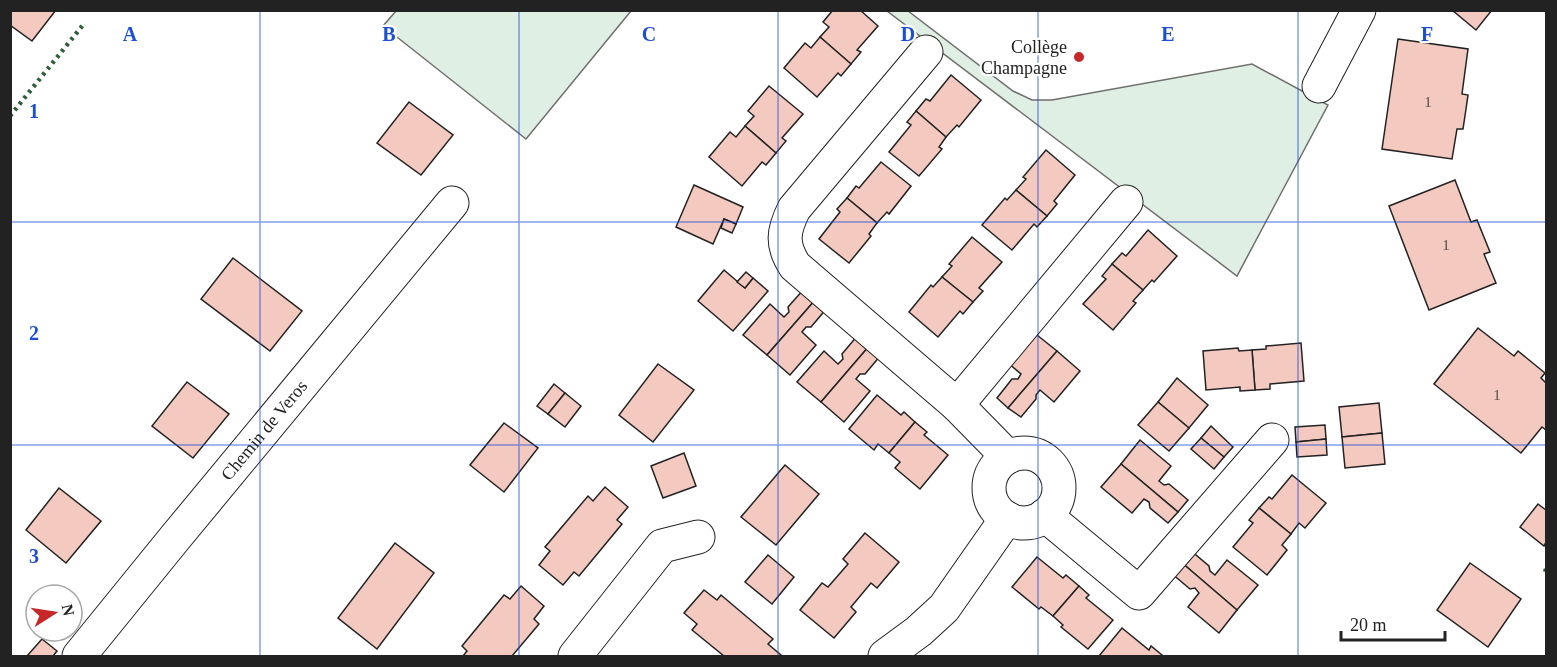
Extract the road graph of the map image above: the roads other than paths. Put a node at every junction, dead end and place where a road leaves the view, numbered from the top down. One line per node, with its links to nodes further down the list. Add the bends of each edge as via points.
1 (1359, 10): 3 (street)
2 (926, 52): 6 (street, via 794,209 785,244 795,266)
3 (1320, 86)
4 (1126, 202): 6 (street)
5 (452, 203): 13 (street, Chemin de Veros)
6 (957, 405): 8 (street)
7 (1272, 440): 9 (street, via 1139,592)
8 (1008, 457): 9 (street, via 1033,454 1053,469 1058,494); 10 (street, via 998,464 989,487 997,511)
9 (1045, 515): 10 (street, via 1026,523)
10 (1007, 518): 14 (street, via 944,608)
11 (698, 537): 12 (street, via 662,546)
12 (592, 651)
13 (79, 657)
14 (885, 657)

